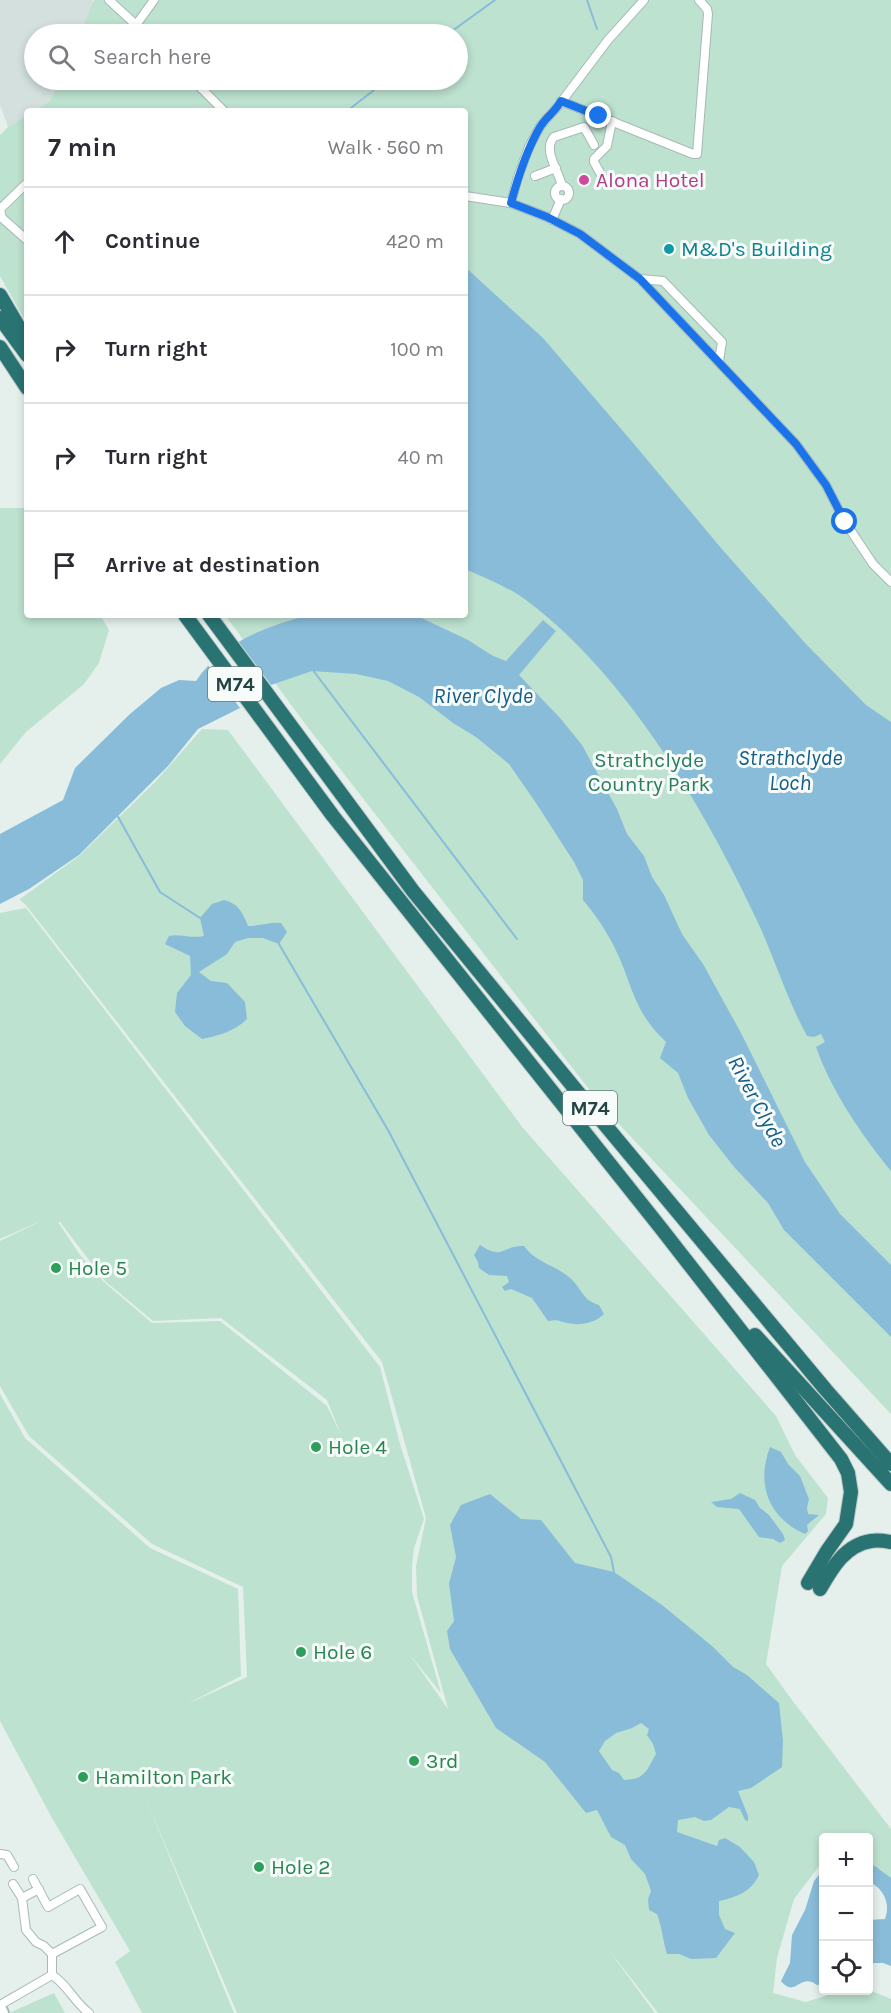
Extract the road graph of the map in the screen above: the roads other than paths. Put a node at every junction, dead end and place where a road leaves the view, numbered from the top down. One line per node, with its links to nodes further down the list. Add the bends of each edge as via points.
1 (109, 0): 5 (street)
2 (154, 0): 6 (street)
3 (644, 0): 8 (street, via 608,39)
4 (699, 0): 10 (street, via 708,15 698,152 693,154)
5 (135, 24)
6 (137, 24)
7 (203, 90): 9 (street)
8 (561, 101): 10 (street); 17 (street, via 529,147)
9 (221, 108)
10 (612, 121): 14 (street, via 607,146 594,159)
11 (594, 145): 12 (street, via 584,127 554,136 549,149)
12 (556, 168): 13 (street); 18 (street, via 569,193 561,199)
13 (535, 176)
14 (603, 178)
15 (24, 186): 19 (street, via 0,209 2,218)
16 (468, 196): 17 (street)
17 (511, 203): 18 (street)
18 (552, 220): 20 (street, via 580,234)
19 (24, 237)
20 (640, 279): 26 (street); 26 (street, via 663,281 722,342)
21 (0, 295): 23 (highway)
22 (0, 318): 25 (highway)
23 (24, 336)
24 (0, 347): 28 (highway)
25 (24, 351)
26 (719, 361): 30 (street, via 796,444 826,485 873,564)
27 (0, 364): 29 (highway)
28 (24, 383)
29 (24, 393)
30 (891, 582)
31 (187, 618): 33 (highway, M74, via 333,816)
32 (211, 618): 34 (highway, M74, via 413,891)
33 (688, 1263): 35 (highway, M74); 36 (highway, via 848,1473 851,1492 846,1524 827,1551 814,1586 850,1550 871,1541)
34 (891, 1464)
35 (891, 1484)
36 (891, 1542)
37 (0, 1854): 38 (street, via 7,1855)
38 (14, 1867)
39 (33, 1879): 41 (street)
40 (13, 1884): 42 (street)
41 (39, 1889): 42 (street); 43 (street, via 48,1907 80,1889 102,1928)
42 (22, 1898): 43 (street, via 26,1930)
43 (52, 1954): 44 (street)
44 (52, 1975): 45 (street); 47 (street)
45 (0, 2006): 46 (main road)
46 (3, 2013)
47 (89, 2013)

